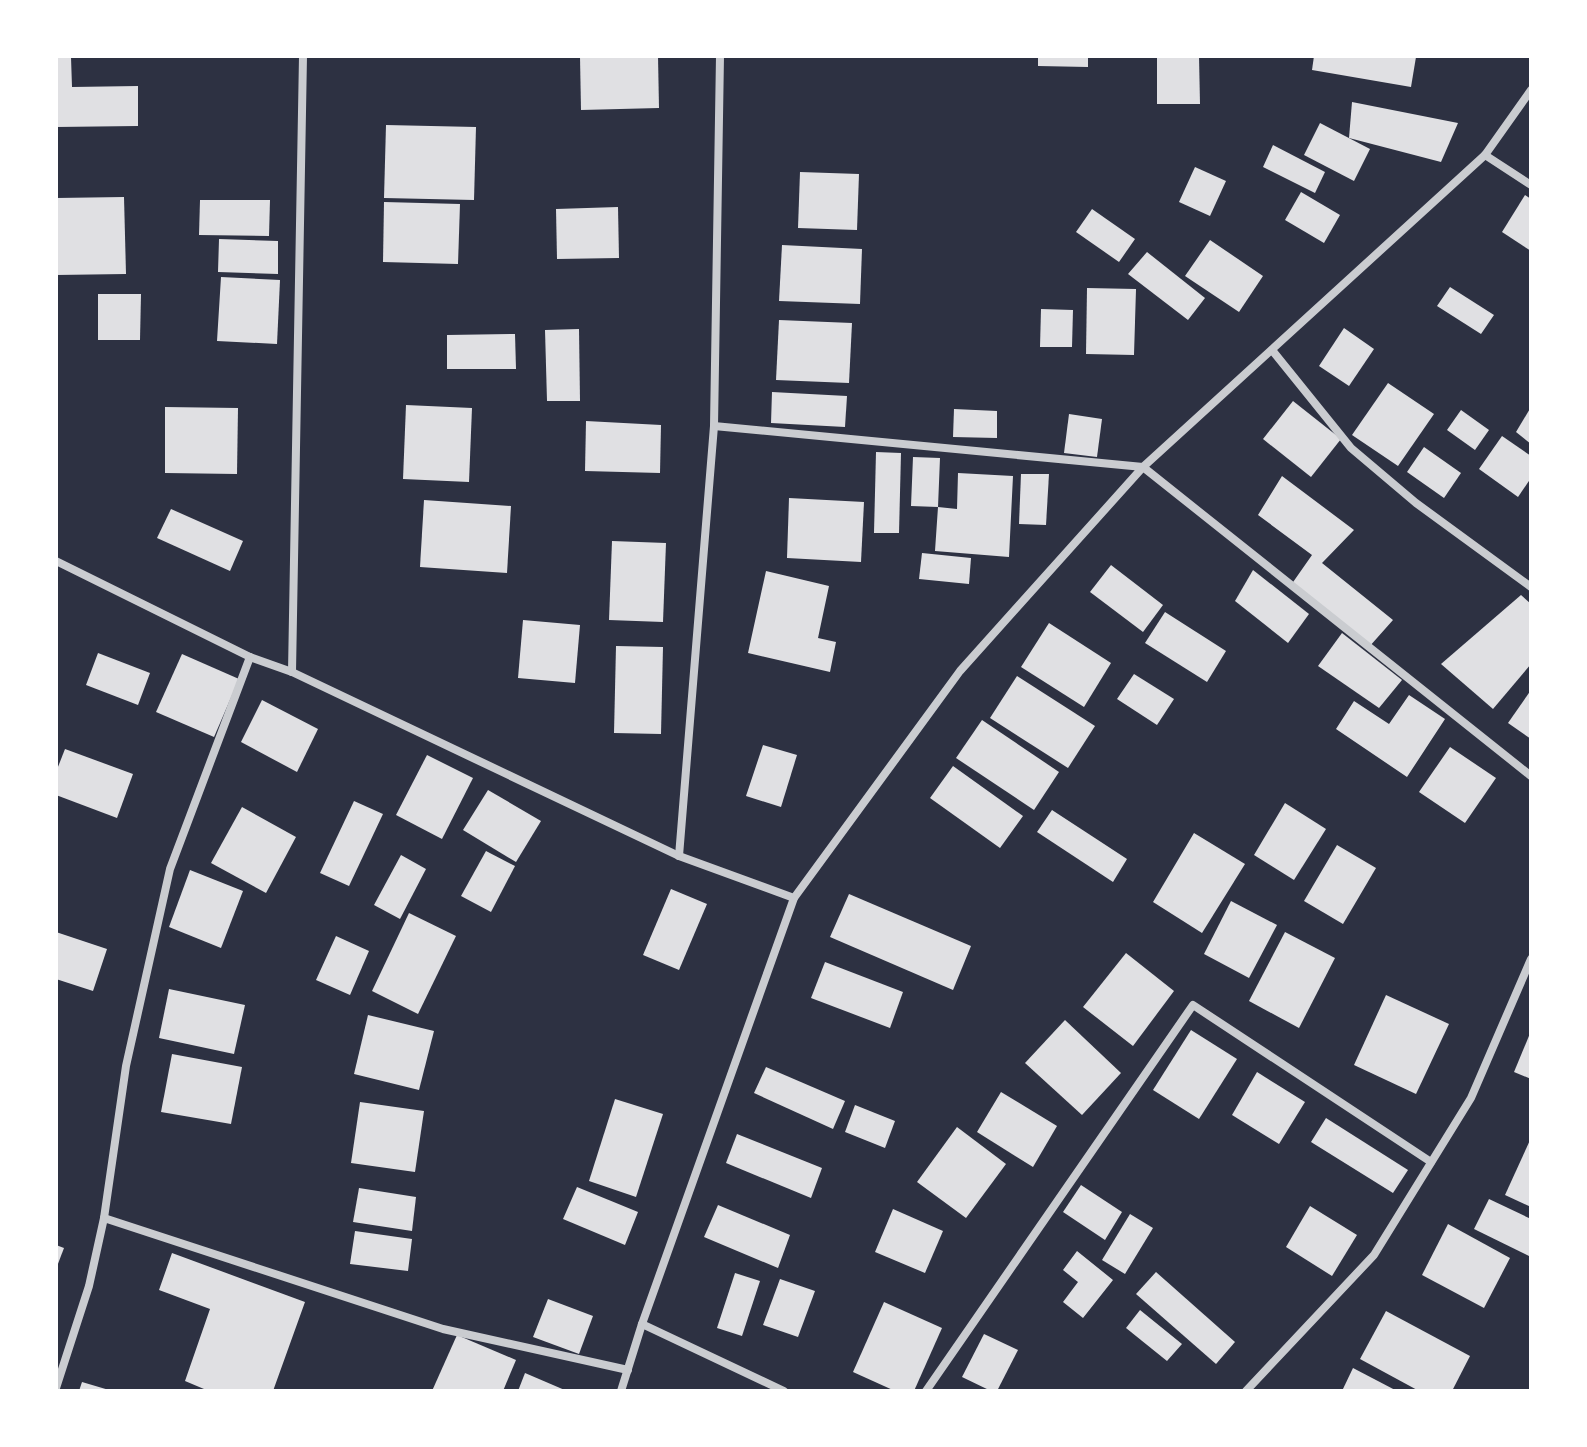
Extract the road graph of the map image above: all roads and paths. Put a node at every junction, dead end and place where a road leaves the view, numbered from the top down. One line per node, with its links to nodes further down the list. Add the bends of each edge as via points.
1 (303, 56): 12 (street)
2 (720, 56): 7 (street)
3 (1531, 90): 4 (street)
4 (1485, 155): 5 (street); 6 (street)
5 (1531, 185)
6 (1272, 350): 8 (street); 10 (street, via 1351,448)
7 (714, 426): 8 (street); 14 (street)
8 (1143, 467): 13 (street); 15 (street, via 960,671)
9 (56, 561): 11 (street)
10 (1531, 587)
11 (250, 657): 12 (street); 18 (street, via 170,869 126,1066)
12 (292, 672): 14 (street)
13 (1531, 776)
14 (679, 856): 15 (street)
15 (794, 898): 19 (street)
16 (1531, 959): 17 (street, via 1471,1098)
17 (1431, 1162): 24 (street, via 1193,1005); 25 (street, via 1374,1255)
18 (104, 1218): 20 (street, via 443,1329); 21 (street, via 89,1286)
19 (642, 1324): 20 (street); 23 (street)
20 (628, 1370): 22 (street)
21 (56, 1388)
22 (621, 1391)
23 (784, 1391)
24 (926, 1391)
25 (1246, 1391)

